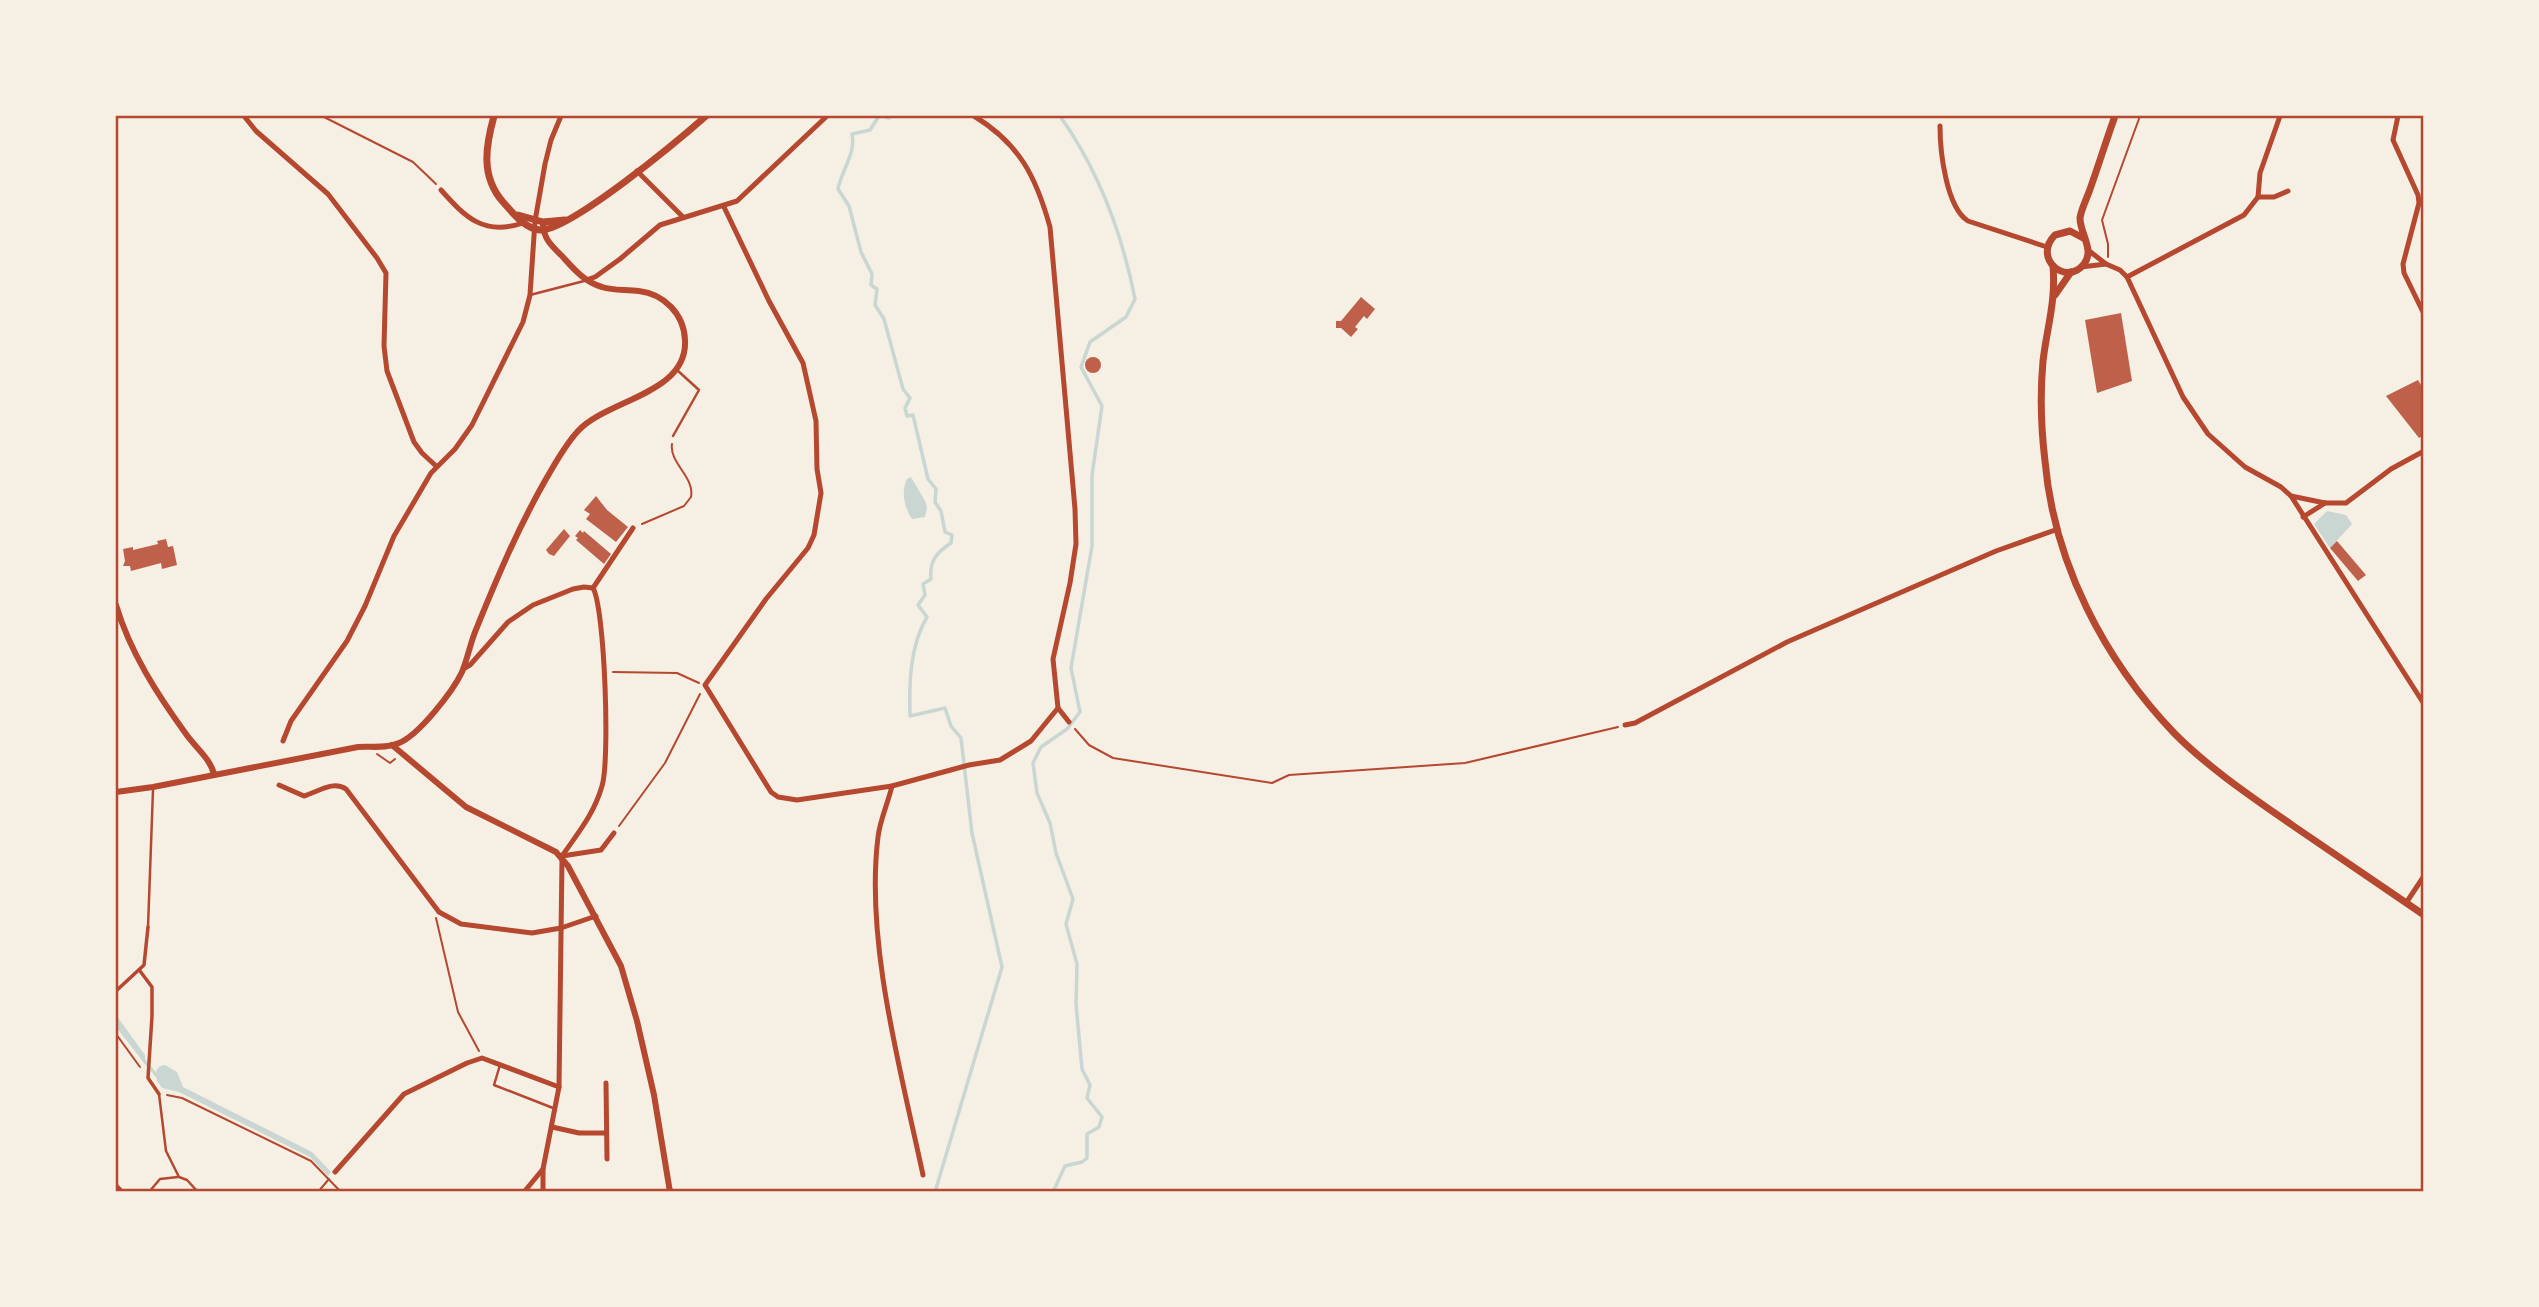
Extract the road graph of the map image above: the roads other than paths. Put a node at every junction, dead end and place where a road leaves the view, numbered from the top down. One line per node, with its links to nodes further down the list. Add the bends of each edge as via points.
1 (244, 116): 39 (street, via 328,194 386,274 387,371 414,442)
2 (494, 116): 16 (main road, via 486,168 495,192)
3 (561, 116): 20 (street, via 547,152)
4 (706, 116): 11 (main road)
5 (827, 116): 15 (street, via 744,196)
6 (974, 116): 49 (street, via 999,132 1024,160 1050,227 1076,532 1054,659)
7 (2115, 116): 18 (main road)
8 (2280, 116): 14 (street, via 2260,173)
9 (2398, 116): 35 (street, via 2393,140 2419,203 2403,274)
10 (1940, 126): 25 (street, via 1940,147 1960,216)
11 (637, 171): 17 (street); 20 (main road, via 569,219)
12 (441, 190): 19 (street, via 459,210 484,225 501,228)
13 (2288, 191): 14 (street)
14 (2258, 197): 31 (street, via 2244,215)
15 (724, 206): 17 (street); 57 (street, via 803,363 816,421 821,493 808,548 705,685 778,797 797,800)
16 (514, 214): 19 (main road); 20 (main road)
17 (683, 217): 32 (street, via 660,225)
18 (2080, 218): 21 (main road); 24 (main road)
19 (523, 223): 20 (main road)
20 (539, 225): 22 (street); 23 (street)
21 (2065, 231): 24 (main road); 25 (main road, via 2055,235)
22 (534, 239): 23 (street); 33 (street)
23 (545, 239): 32 (street)
24 (2084, 239): 26 (main road)
25 (2047, 247): 28 (main road)
26 (2088, 250): 27 (street); 29 (main road)
27 (2106, 264): 29 (street); 31 (street)
28 (2053, 266): 30 (main road); 34 (main road)
29 (2081, 267): 30 (main road)
30 (2071, 272): 34 (main road)
31 (2127, 277): 40 (street, via 2183,397 2207,434 2245,467)
32 (586, 280): 33 (lane); 36 (street, via 614,290 640,291 668,303 680,319 685,340)
33 (530, 295): 39 (street, via 523,322 472,425)
34 (2055, 296): 44 (main road, via 2043,360 2041,405 2045,466)
35 (2424, 314)
36 (677, 370): 37 (lane, via 699,390); 47 (street, via 662,383 593,418 569,441 520,528)
37 (673, 436)
38 (2424, 451): 41 (street, via 2346,503)
39 (436, 466): 52 (street, via 394,537 347,641 291,721)
40 (2291, 496): 41 (street); 42 (street)
41 (2325, 503): 42 (street)
42 (2303, 517): 48 (street)
43 (633, 528): 45 (street)
44 (2058, 530): 51 (street, via 1996,551 1787,642); 62 (main road, via 2104,641 2176,735 2251,797)
45 (593, 588): 47 (street, via 573,589 533,605 508,622); 60 (street, via 601,622 606,771 591,816)
46 (116, 605): 54 (street, via 144,669)
47 (463, 670): 53 (street, via 409,738)
48 (2424, 704)
49 (1058, 708): 50 (street); 57 (street, via 1031,741 1000,760)
50 (1071, 724)
51 (1625, 726)
52 (283, 741)
53 (392, 745): 54 (street); 60 (street, via 466,807)
54 (214, 774): 56 (street)
55 (279, 785): 66 (street, via 304,796 330,786 345,789 439,912 461,924 532,933)
56 (153, 786): 58 (street); 65 (lane)
57 (892, 786): 79 (street, via 878,835 874,907)
58 (116, 792)
59 (614, 833): 60 (street, via 601,850)
60 (562, 856): 64 (street); 66 (street)
61 (2424, 876): 62 (street)
62 (2406, 903): 63 (main road)
63 (2424, 915)
64 (596, 916): 66 (street); 87 (street, via 621,966 637,1021)
65 (148, 928): 67 (street, via 147,952)
66 (561, 928): 71 (street)
67 (139, 971): 68 (street); 72 (street, via 152,987 149,1076)
68 (116, 991)
69 (500, 1065): 71 (street); 73 (lane, via 494,1085); 78 (street, via 482,1058 404,1094)
70 (606, 1083): 75 (street)
71 (559, 1087): 73 (street)
72 (159, 1094): 80 (lane, via 166,1151)
73 (556, 1109): 74 (street)
74 (552, 1127): 75 (street); 77 (street)
75 (605, 1133): 76 (street)
76 (607, 1159)
77 (542, 1169): 85 (street); 86 (street)
78 (335, 1172)
79 (923, 1175)
80 (179, 1177): 83 (lane, via 160,1180); 84 (lane)
81 (116, 1186): 82 (street)
82 (122, 1192)
83 (149, 1192)
84 (198, 1192)
85 (524, 1192)
86 (542, 1192)
87 (670, 1192)

